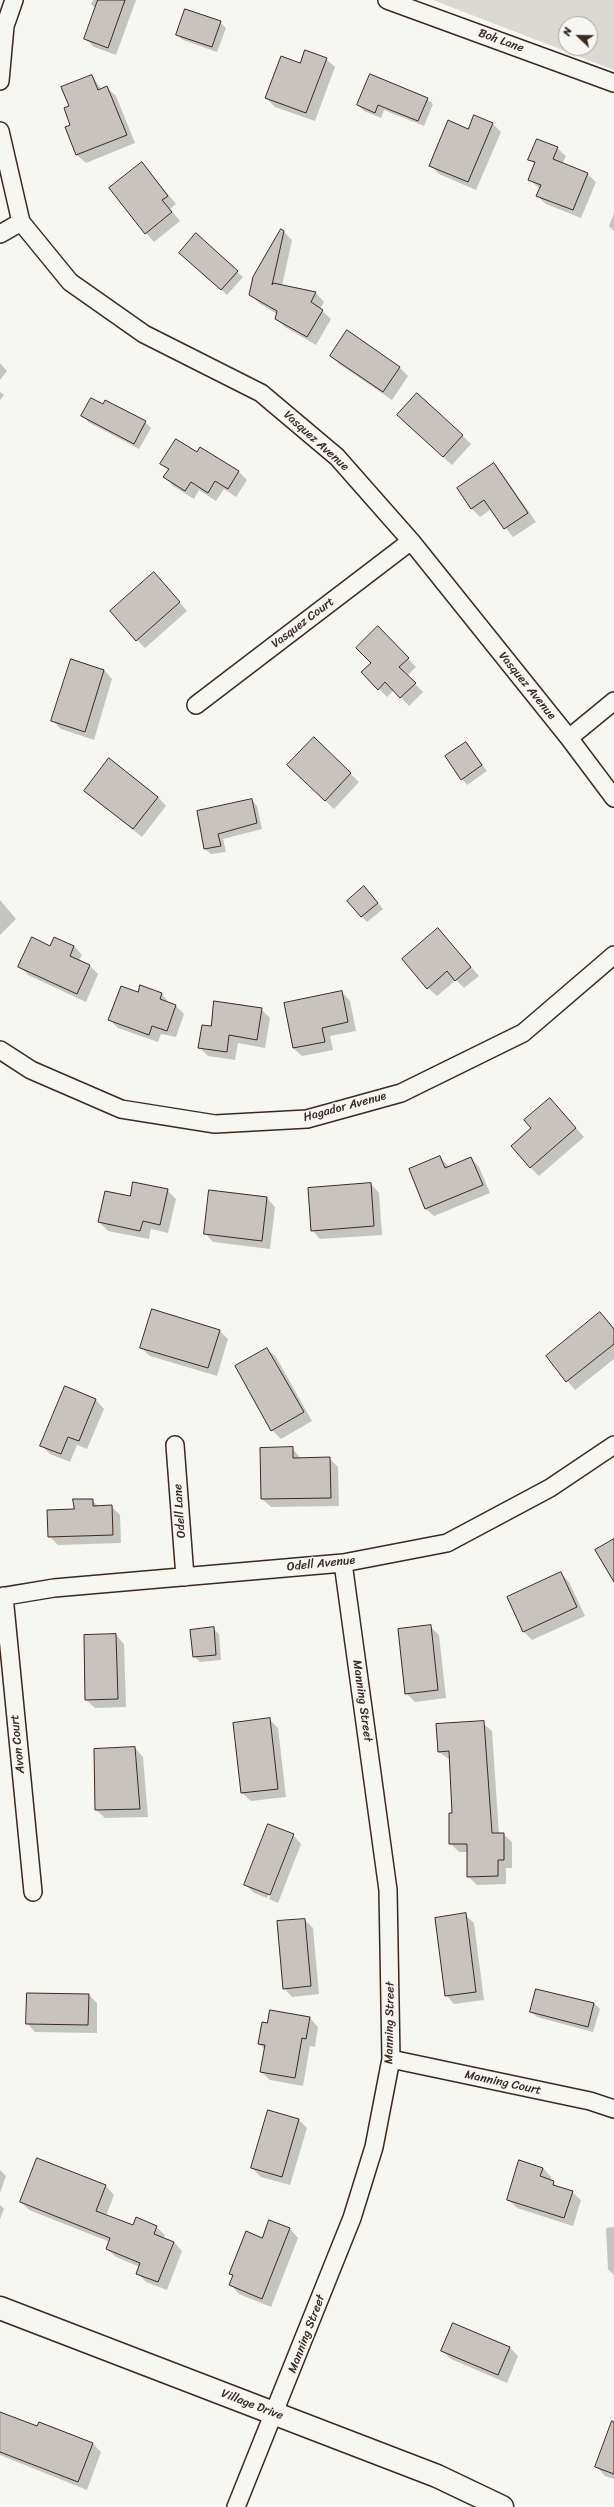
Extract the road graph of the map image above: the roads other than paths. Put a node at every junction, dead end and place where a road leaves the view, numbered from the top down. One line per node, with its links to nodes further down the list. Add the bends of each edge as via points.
1 (14, 0): 3 (street, via 5,26)
2 (387, 0): 4 (street, Boh Lane)
3 (0, 81)
4 (614, 84)
5 (0, 131): 6 (street, Vasquez Avenue)
6 (21, 222): 7 (street); 8 (street, Vasquez Avenue, via 70,282 144,334 262,393 337,457)
7 (0, 234)
8 (411, 541): 10 (street, Vasquez Court); 11 (street, Vasquez Avenue)
9 (614, 702): 11 (street)
10 (196, 705)
11 (569, 738): 12 (street, Vasquez Avenue)
12 (614, 798)
13 (614, 955): 14 (street, Hagador Avenue, via 523,1033 401,1093 307,1119 215,1124 121,1109 31,1070)
14 (0, 1050)
15 (175, 1445): 18 (street, Odell Lane)
16 (614, 1445): 17 (street, Odell Avenue, via 550,1488 447,1543)
17 (343, 1563): 18 (street, Odell Avenue); 21 (street, Manning Street, via 388,1890)
18 (185, 1577): 19 (street, Odell Avenue, via 54,1588)
19 (2, 1596): 20 (street, Avon Court)
20 (33, 1892)
21 (390, 2059): 22 (street, Manning Court, via 590,2101); 24 (street, Manning Street, via 374,2147 352,2218)
22 (614, 2109)
23 (0, 2308): 24 (main road, Village Drive)
24 (275, 2414): 25 (street, Manning Street); 26 (main road, Village Drive, via 437,2476)
25 (236, 2507)
26 (502, 2507)

